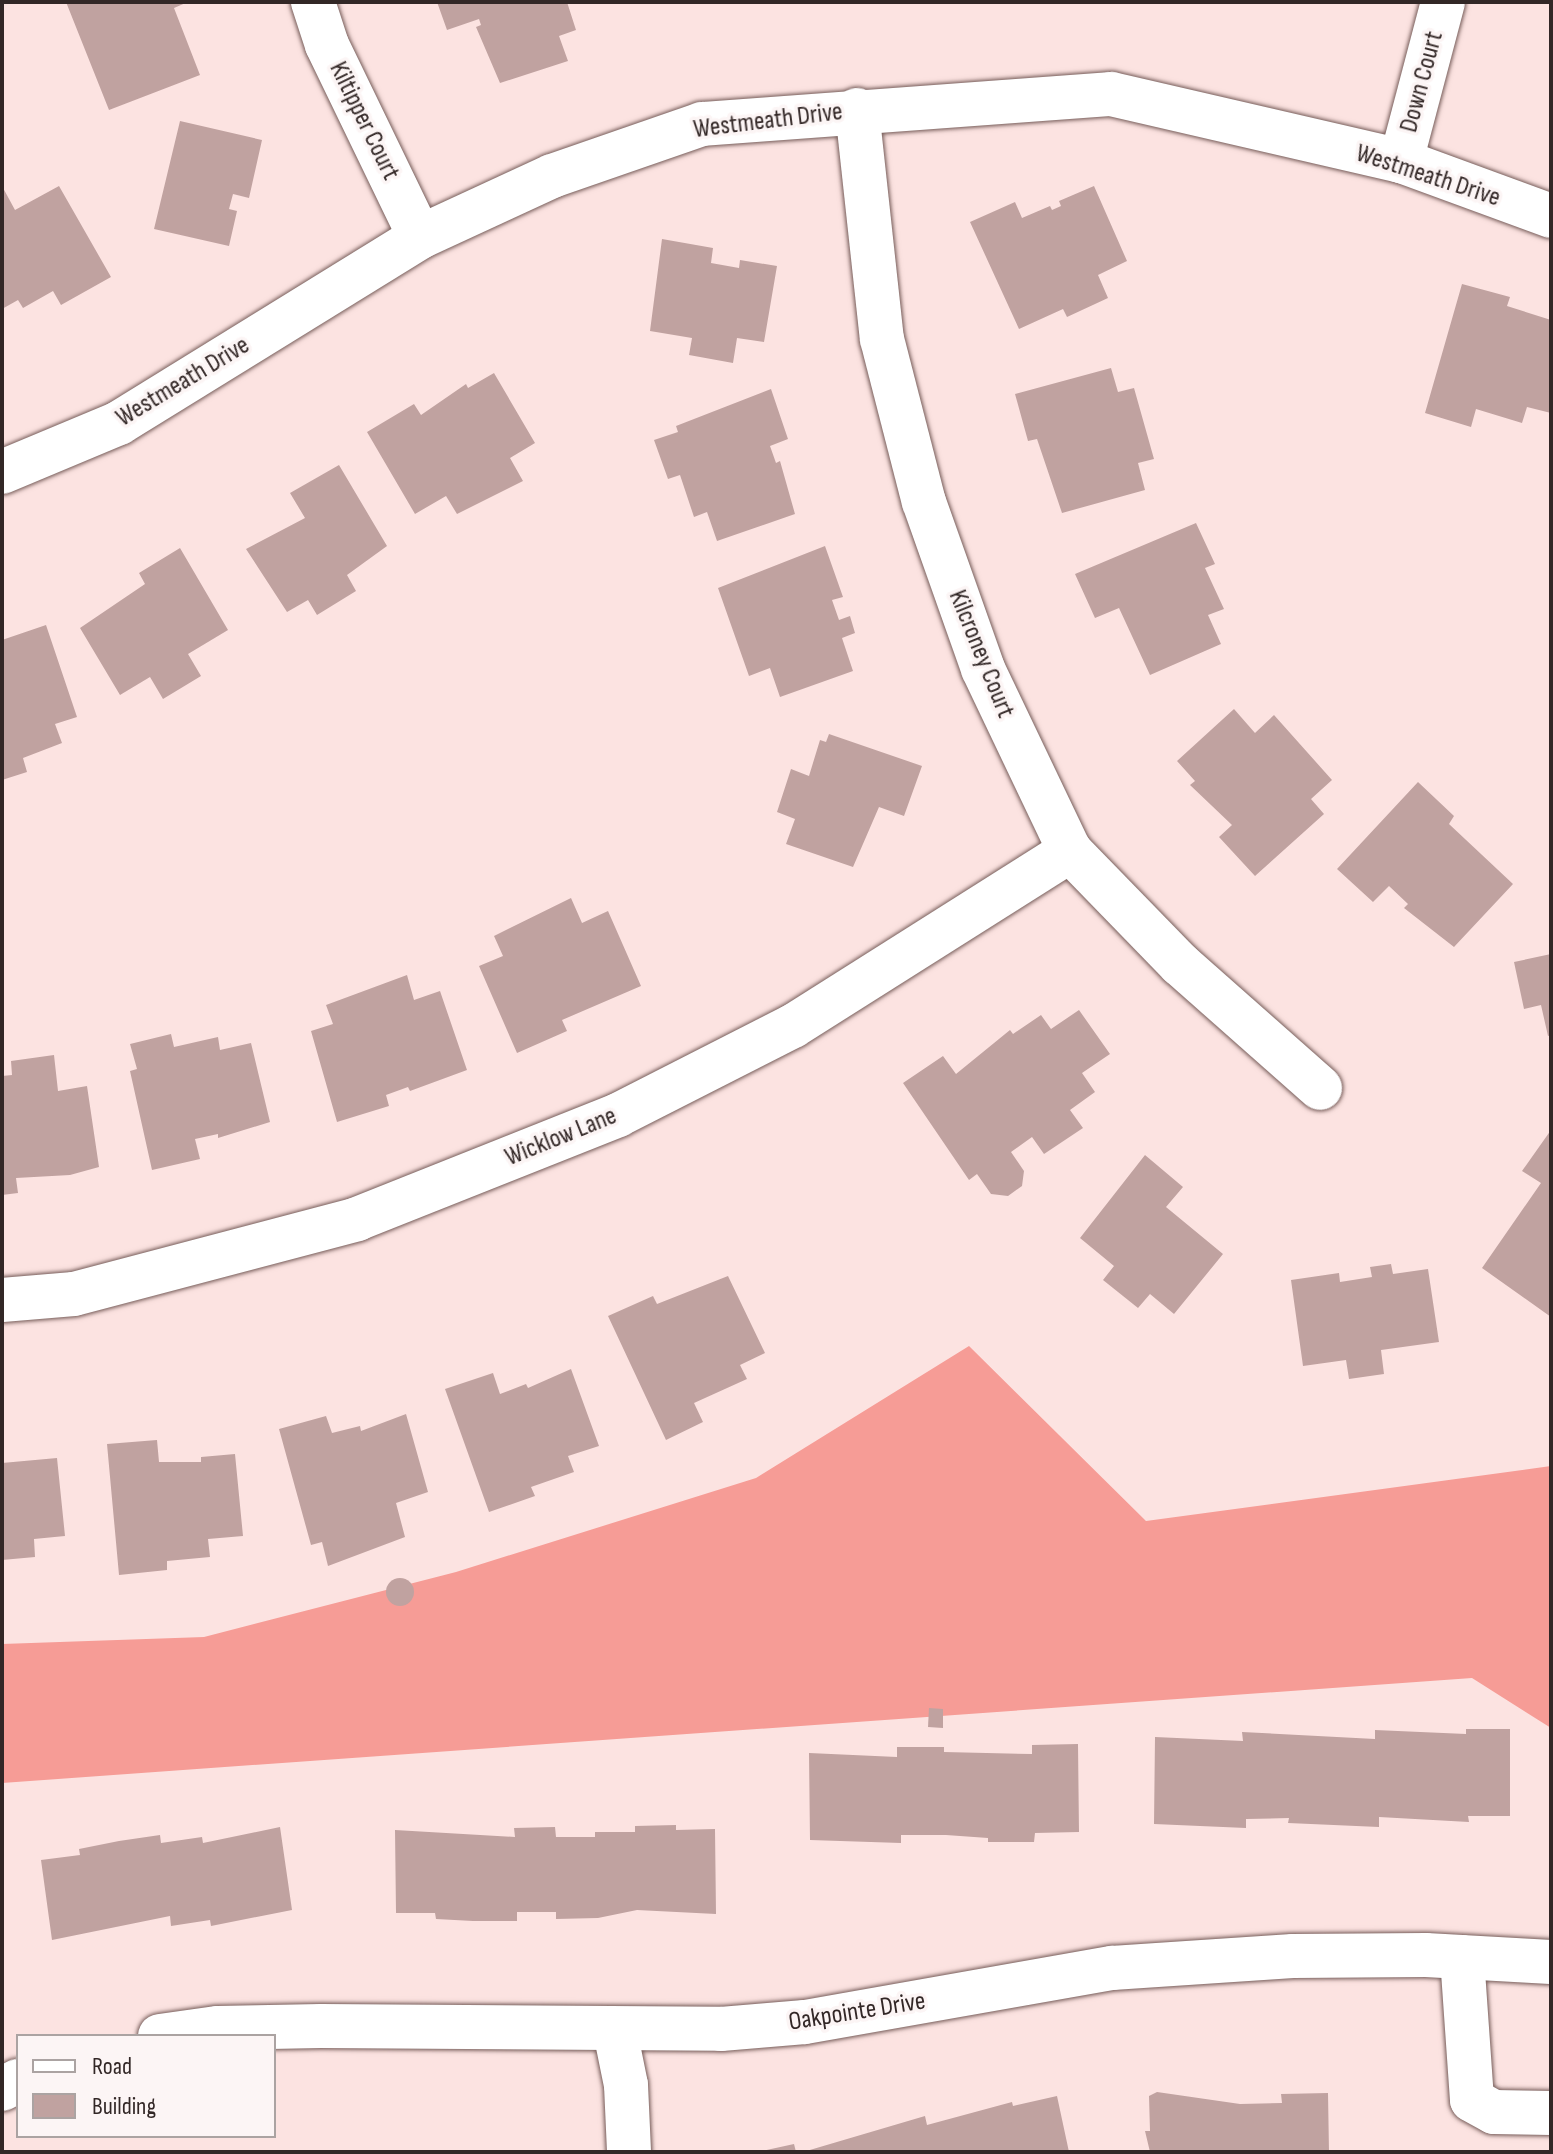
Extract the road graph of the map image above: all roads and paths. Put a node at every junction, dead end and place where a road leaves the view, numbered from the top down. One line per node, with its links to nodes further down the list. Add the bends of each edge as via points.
1 (313, 2): 6 (street, Kiltipper Court, via 327,45)
2 (1443, 2): 4 (street, Down Court)
3 (857, 110): 4 (street, Westmeath Drive, via 1111,94); 6 (street, Westmeath Drive, via 702,124 552,176); 8 (street, Kilcroney Court, via 882,339 924,502 983,669)
4 (1401, 161): 5 (street, Westmeath Drive)
5 (1551, 216)
6 (420, 237): 7 (street, Westmeath Drive, via 119,423)
7 (2, 472)
8 (1070, 851): 9 (street, Kilcroney Court, via 1180,964); 10 (street, Wicklow Lane, via 793,1026 618,1115 357,1219 74,1294)
9 (1320, 1088)
10 (2, 1300)
11 (1462, 1957): 12 (street, Oakpointe Drive); 13 (street, Oakpointe Drive, via 1293,1956 1112,1968 805,2022); 15 (street, via 1472,2100 1494,2112)
12 (1551, 1962)
13 (615, 2031): 14 (street, Oakpointe Drive, via 321,2026); 16 (street, via 626,2085)
14 (174, 2034)
15 (1551, 2113)
16 (629, 2152)

